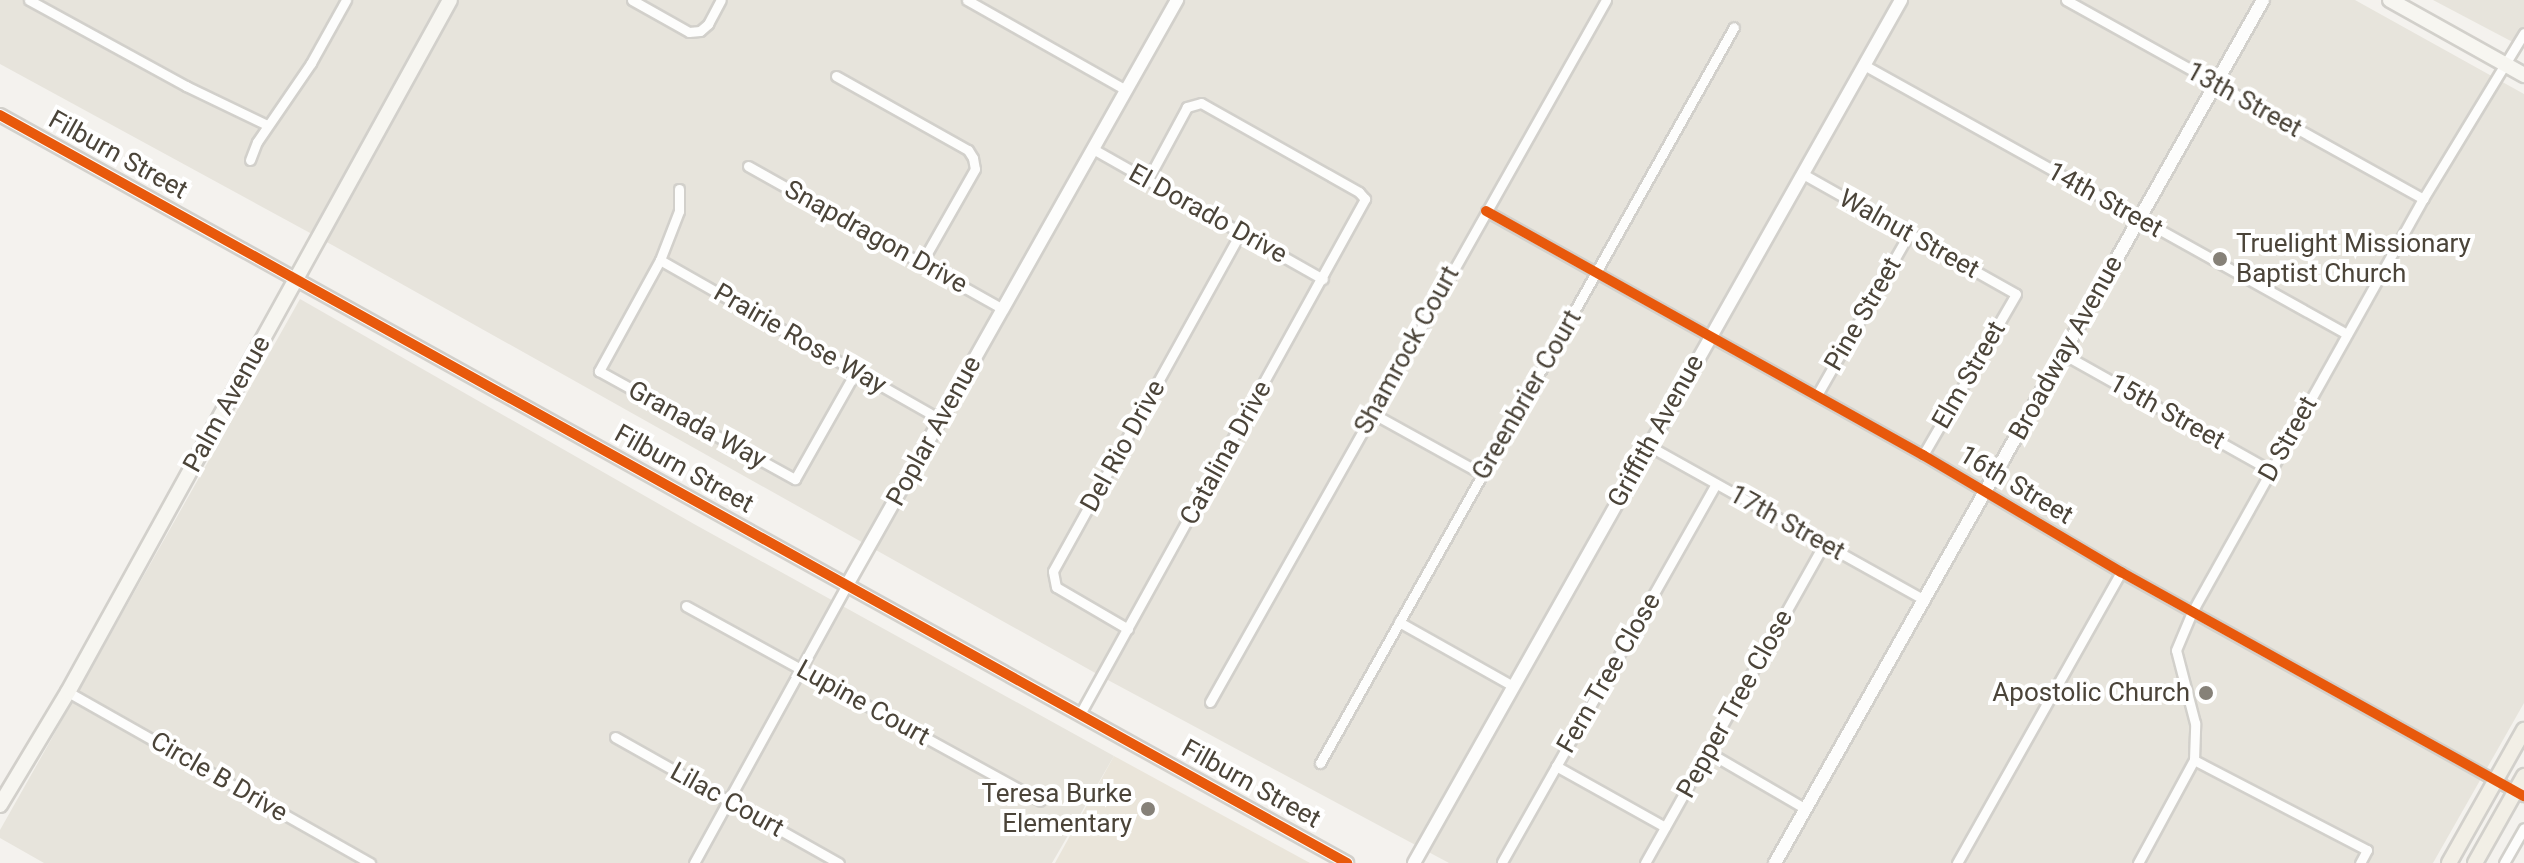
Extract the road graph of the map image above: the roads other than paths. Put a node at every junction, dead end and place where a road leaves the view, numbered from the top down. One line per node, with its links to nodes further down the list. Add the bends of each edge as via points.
1 (29, 0): 14 (street)
2 (55, 0): 14 (street)
3 (346, 0): 24 (street, via 311,63)
4 (450, 0): 39 (main road, Palm Avenue)
5 (632, 0): 6 (street, via 689,32 708,24)
6 (721, 0)
7 (967, 0): 22 (street)
8 (1177, 0): 22 (street, Poplar Avenue)
9 (1606, 0): 32 (street, Shamrock Court)
10 (1901, 0): 18 (street, Griffith Avenue)
11 (2066, 0): 21 (street, 13th Street)
12 (2263, 0): 21 (street, Broadway Avenue)
13 (2390, 0): 17 (main road)
14 (49, 11): 24 (street)
15 (1734, 27): 38 (street, Greenbrier Court)
16 (2524, 33): 17 (street, D Street)
17 (2503, 63): 19 (main road); 31 (street, D Street)
18 (1864, 65): 28 (street, Griffith Avenue); 33 (street, 14th Street)
19 (2524, 75)
20 (836, 76): 37 (street, via 968,150 973,158 975,169)
21 (2216, 83): 31 (street, 13th Street); 33 (street, Broadway Avenue)
22 (1126, 90): 25 (street, Poplar Avenue)
23 (0, 115): 39 (street, Filburn Street)
24 (267, 125): 26 (street)
25 (1093, 149): 29 (street, El Dorado Drive); 42 (street, Poplar Avenue)
26 (250, 160)
27 (748, 166): 37 (street, Snapdragon Drive)
28 (1803, 174): 35 (street, Walnut Street); 44 (street, Griffith Avenue)
29 (1148, 179): 34 (street, El Dorado Drive); 40 (street, Catalina Drive, via 1187,107 1201,103 1359,192 1363,207)
30 (679, 189): 36 (street, via 679,211)
31 (2423, 199): 43 (street, D Street)
32 (1486, 211): 38 (street, 16th Street); 48 (street, Shamrock Court)
33 (2139, 219): 43 (street, 14th Street); 45 (street, Broadway Avenue)
34 (1241, 232): 40 (street, El Dorado Drive); 63 (street, Del Rio Drive, via 1053,571 1056,587)
35 (1909, 234): 41 (street, Walnut Street); 47 (street, Pine Street)
36 (660, 260): 46 (street, Prairie Rose Way); 46 (street, Granada Way, via 599,371 795,479)
37 (922, 262): 42 (street, Snapdragon Drive)
38 (1598, 273): 44 (street, 16th Street); 53 (street, Greenbrier Court)
39 (296, 278): 58 (street, Filburn Street); 66 (main road, Palm Avenue)
40 (1323, 279): 63 (street, Catalina Drive)
41 (2016, 294): 51 (street, Elm Street)
42 (1003, 309): 49 (street, Poplar Avenue)
43 (2347, 334): 52 (street, D Street)
44 (1709, 335): 47 (street, 16th Street); 50 (street, Griffith Avenue)
45 (2063, 354): 52 (street, 15th Street); 55 (street, Broadway Avenue)
46 (856, 371): 49 (street, Prairie Rose Way)
47 (1817, 395): 51 (street, 16th Street)
48 (1372, 413): 53 (street); 67 (street, Shamrock Court)
49 (940, 419): 58 (street, Poplar Avenue)
50 (1649, 446): 54 (street, 17th Street); 65 (street, Griffith Avenue)
51 (1923, 455): 55 (street, 16th Street)
52 (2270, 470): 61 (street, D Street)
53 (1482, 474): 62 (street, Greenbrier Court)
54 (1716, 484): 56 (street, 17th Street); 74 (street, Fern Tree Close)
55 (1986, 492): 57 (street, 16th Street); 59 (street, Broadway Avenue)
56 (1824, 544): 59 (street, 17th Street); 71 (street, Pepper Tree Close)
57 (2121, 572): 61 (street, 16th Street); 92 (street)
58 (847, 585): 64 (street, Poplar Avenue); 68 (street, Filburn Street)
59 (1925, 600): 81 (street, Broadway Avenue)
60 (686, 606): 64 (street, Lupine Court)
61 (2192, 612): 72 (street, D Street, via 2176,650 2195,723); 76 (street, 16th Street)
62 (1399, 622): 65 (street); 73 (street, Greenbrier Court)
63 (1128, 629): 68 (street, Catalina Drive)
64 (801, 669): 78 (street, Poplar Avenue); 79 (street, Lupine Court)
65 (1513, 686): 89 (street, Griffith Avenue)
66 (68, 692): 80 (main road, Palm Avenue); 85 (street, Circle B Drive)
67 (1210, 702)
68 (1080, 714): 88 (street, Filburn Street)
69 (2524, 730): 76 (main road)
70 (615, 737): 78 (street, Lilac Court)
71 (1708, 752): 81 (street); 82 (street, Pepper Tree Close)
72 (2194, 760): 93 (street, D Street); 94 (street, via 2367,850)
73 (1320, 763)
74 (1556, 766): 82 (street); 84 (street, Fern Tree Close)
75 (2524, 776): 77 (main road)
76 (2495, 781): 77 (street, 16th Street); 95 (main road)
77 (2520, 794): 96 (main road)
78 (728, 801): 86 (street, Poplar Avenue); 87 (street, Lilac Court)
79 (1040, 801)
80 (0, 805)
81 (1806, 809): 91 (street, Broadway Avenue)
82 (1665, 827): 90 (street, Pepper Tree Close)
83 (2524, 828): 97 (street)
84 (1502, 862)
85 (370, 863)
86 (694, 863)
87 (839, 863)
88 (1347, 863)
89 (1414, 863)
90 (1645, 863)
91 (1775, 863)
92 (1957, 863)
93 (2138, 863)
94 (2360, 863)
95 (2449, 863)
96 (2475, 863)
97 (2504, 863)

